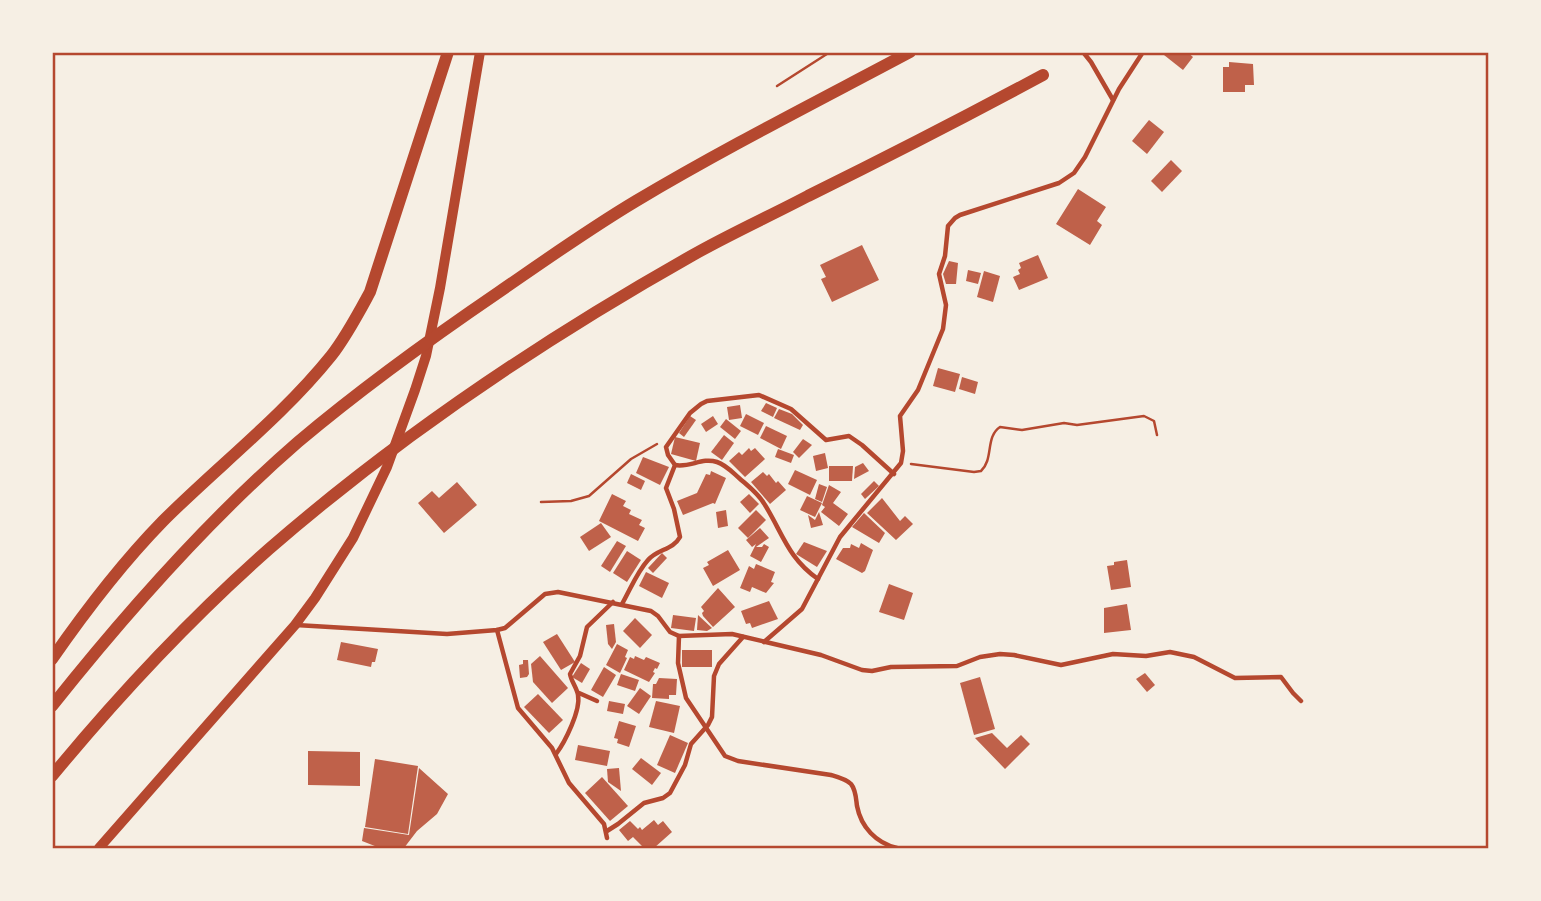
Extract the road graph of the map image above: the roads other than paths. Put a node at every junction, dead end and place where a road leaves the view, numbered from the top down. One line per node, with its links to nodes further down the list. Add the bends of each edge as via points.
1 (448, 52): 18 (main road, via 370,292 350,327 300,390 162,522 109,582)
2 (480, 52): 13 (street, via 440,288 419,379 387,467 353,538)
3 (910, 52): 22 (main road, via 635,202 460,318 360,391 224,513)
4 (1083, 52): 7 (lane)
5 (1143, 52): 7 (lane)
6 (1043, 75): 25 (main road, via 695,254 491,381 356,479 270,549 126,691)
7 (1113, 101): 9 (lane, via 1085,157 1067,179 960,215 949,223 939,274 945,317 918,390 900,416 904,451)
8 (675, 465): 9 (lane, via 666,447 690,413 707,401 759,395 797,412 826,440 854,439); 10 (lane, via 708,461 731,471 763,501 796,560); 12 (lane, via 666,488 680,537 646,562)
9 (894, 474): 10 (lane, via 840,537)
10 (818, 579): 17 (lane, via 802,609)
11 (613, 602): 12 (lane); 14 (lane, via 552,592); 19 (lane, via 587,627 570,674)
12 (622, 604): 15 (lane, via 655,613)
13 (295, 625): 14 (lane, via 447,634); 28 (street)
14 (497, 630): 24 (lane, via 518,708)
15 (679, 636): 16 (lane); 23 (lane, via 678,663 686,698)
16 (743, 636): 17 (lane); 23 (lane, via 716,671 712,717)
17 (764, 642): 21 (lane, via 872,671 957,666 1000,654 1061,665 1113,654 1178,653 1235,678 1281,677)
18 (52, 659)
19 (578, 693): 20 (lane); 24 (lane, via 568,736)
20 (597, 701)
21 (1301, 701)
22 (52, 706)
23 (705, 728): 26 (lane, via 691,744 680,777 667,796 644,803); 29 (lane, via 730,759 831,775 850,783 868,830)
24 (556, 754): 26 (lane, via 565,778)
25 (52, 776)
26 (607, 831): 27 (lane)
27 (607, 838)
28 (99, 849)
29 (897, 849)

